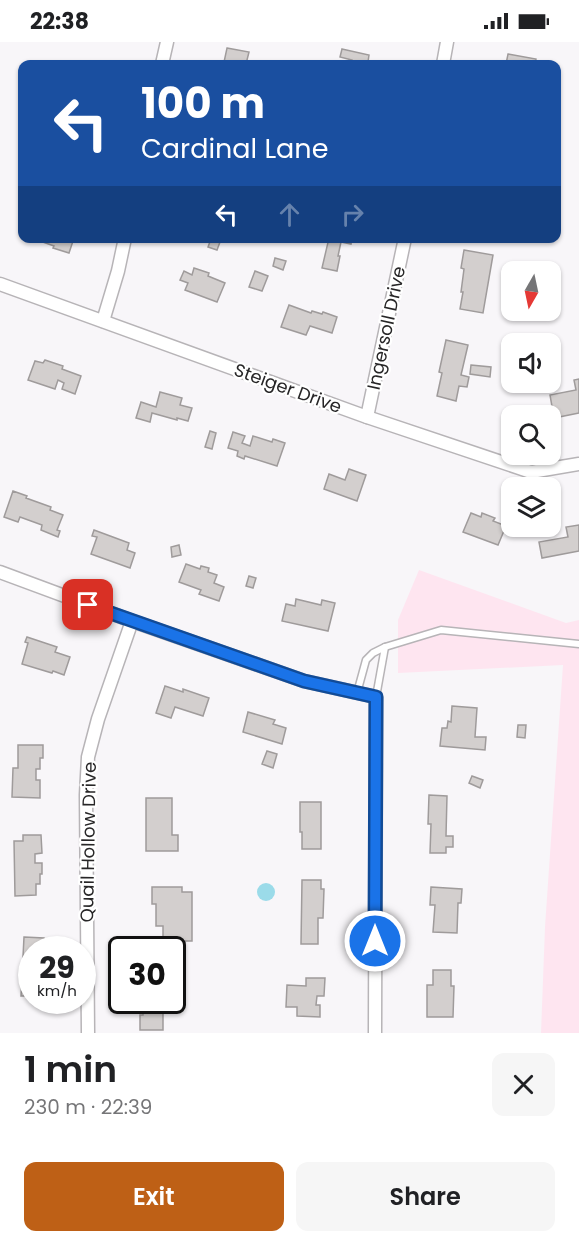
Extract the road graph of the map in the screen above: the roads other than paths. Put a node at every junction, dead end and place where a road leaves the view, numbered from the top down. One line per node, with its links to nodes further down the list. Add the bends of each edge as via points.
1 (167, 42): 3 (street)
2 (447, 42): 4 (street)
3 (163, 60)
4 (443, 60)
5 (124, 243): 8 (street)
6 (404, 243): 9 (street, Ingersoll Drive)
7 (0, 284): 8 (street, Steiger Drive)
8 (103, 321): 9 (street, Steiger Drive)
9 (368, 417): 10 (street, Steiger Drive, via 531,472)
10 (579, 464)
11 (0, 572): 12 (street)
12 (132, 621): 15 (street, via 304,681); 17 (street, Quail Hollow Drive, via 88,757)
13 (579, 644): 14 (lane, via 441,630)
14 (385, 647): 15 (lane, via 366,660); 16 (lane)
15 (357, 694): 16 (street)
16 (376, 697): 18 (street)
17 (88, 1033)
18 (375, 1033)

